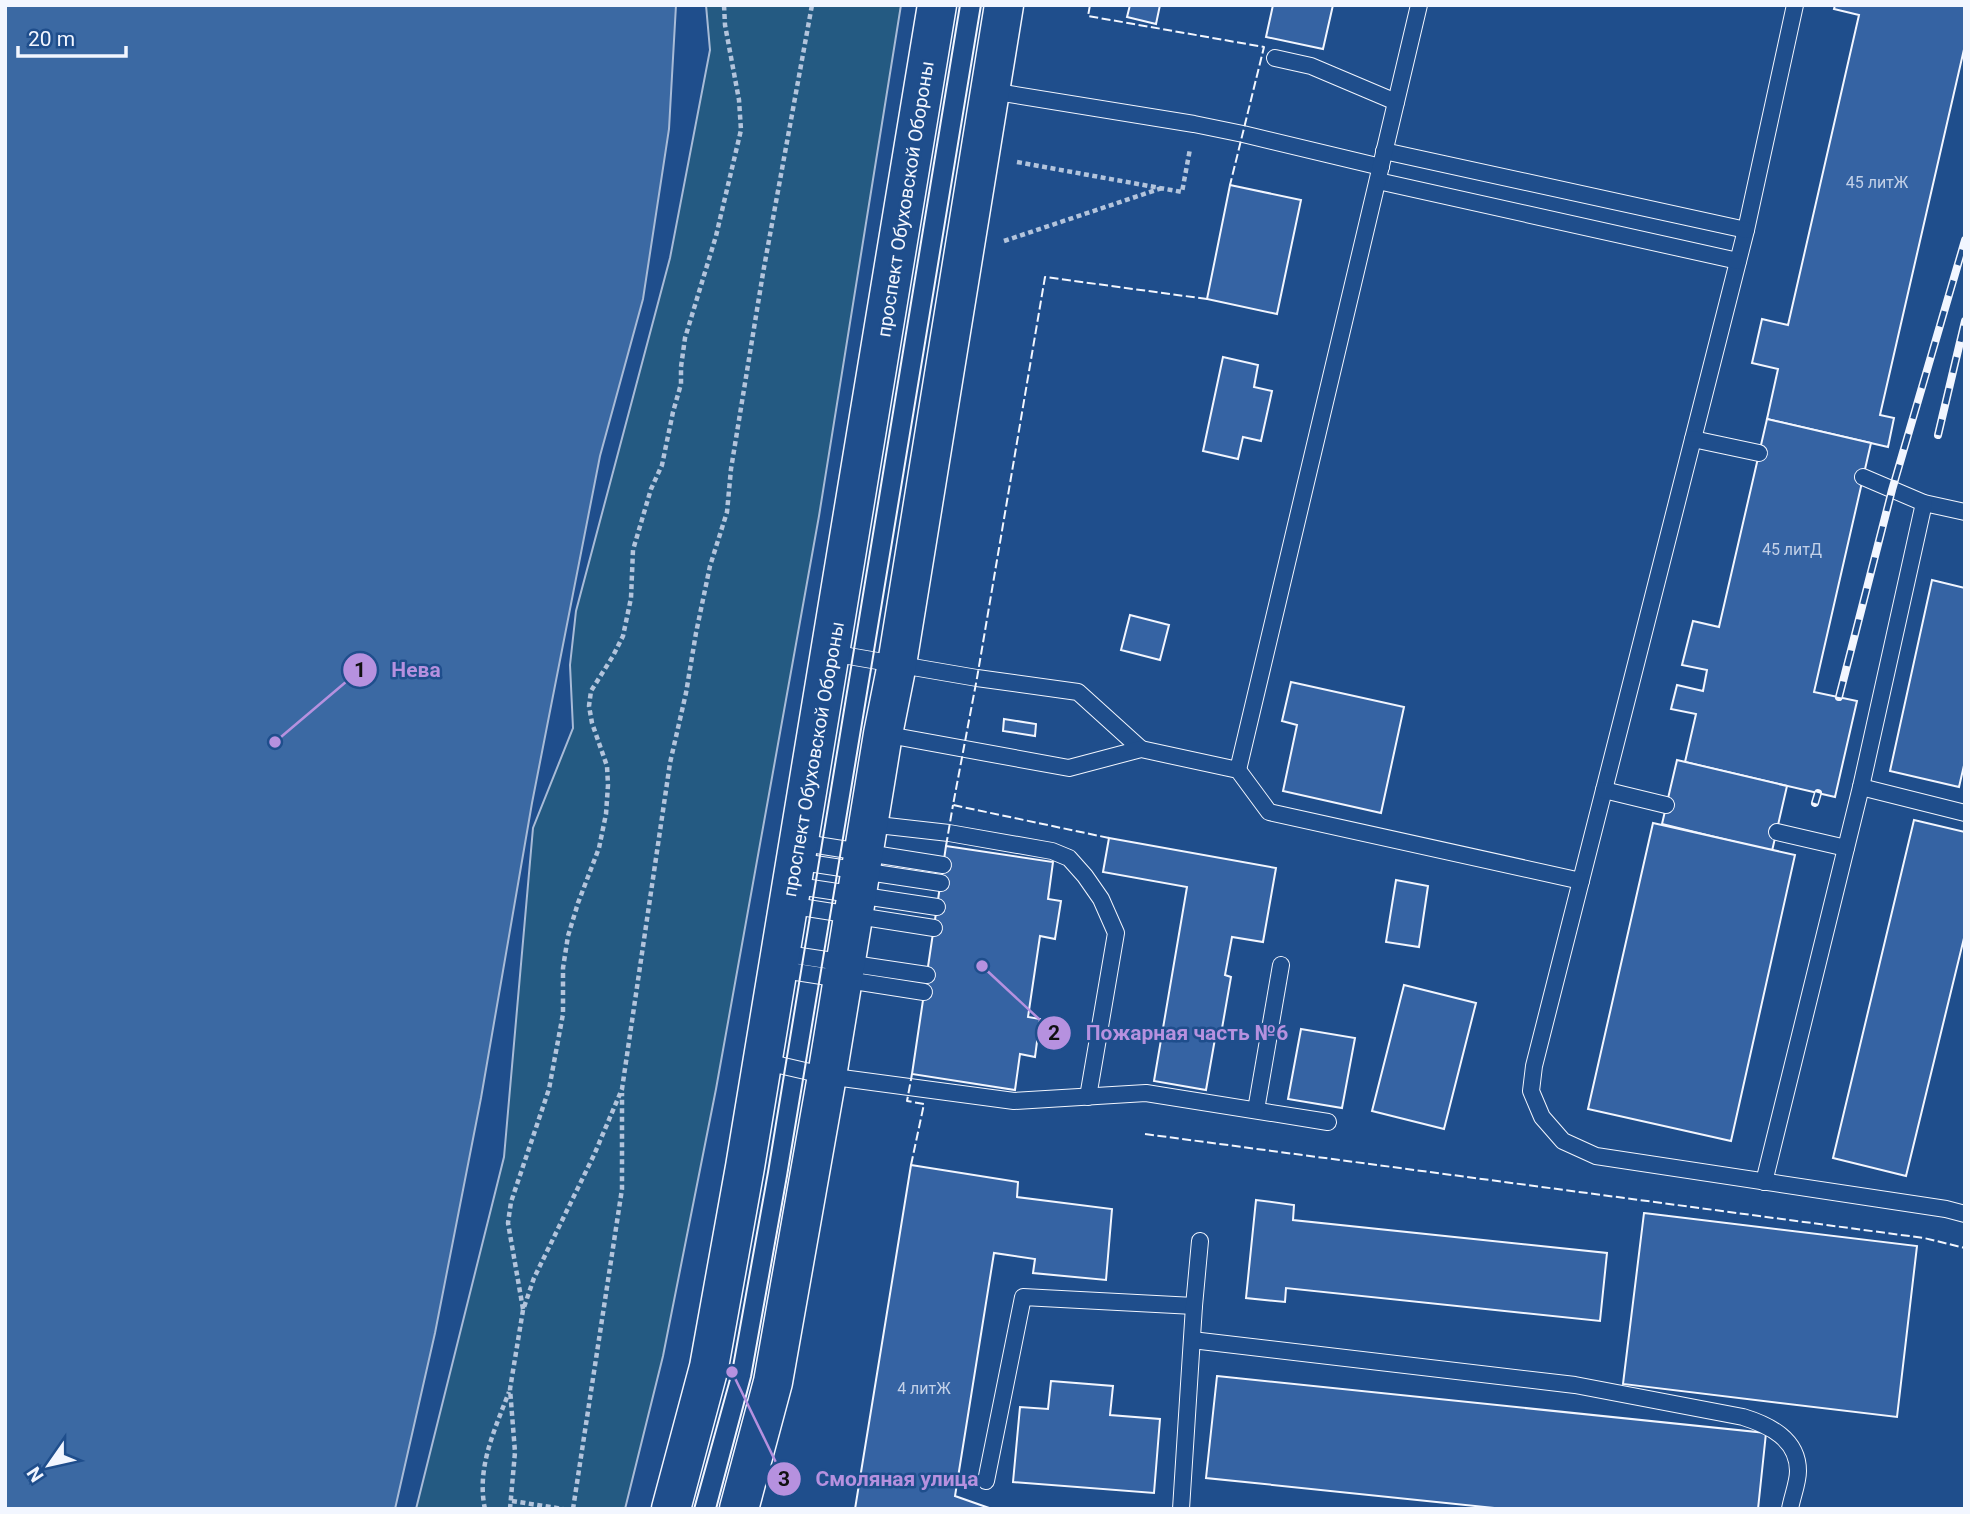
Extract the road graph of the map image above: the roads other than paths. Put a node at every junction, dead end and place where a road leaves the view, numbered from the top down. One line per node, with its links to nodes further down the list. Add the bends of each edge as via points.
1 (937, 5): 16 (main road, проспект Обуховской Обороны)
2 (1004, 5): 6 (main road)
3 (1419, 5): 7 (lane)
4 (1795, 5): 9 (lane)
5 (1275, 58): 7 (lane, via 1311,66)
6 (990, 91): 8 (lane, via 1194,124); 17 (main road)
7 (1396, 102): 8 (lane)
8 (1381, 166): 9 (lane); 10 (lane); 20 (lane)
9 (1745, 230): 10 (lane)
10 (1738, 261): 11 (lane)
11 (1693, 439): 12 (lane); 22 (lane)
12 (1759, 453)
13 (1863, 477): 14 (lane)
14 (1924, 503): 15 (lane); 21 (lane)
15 (1965, 512)
16 (831, 653): 17 (lane); 29 (main road, проспект Обуховской Обороны)
17 (897, 664): 18 (main road); 19 (lane, via 1078,692)
18 (883, 734): 19 (lane, via 1069,768); 28 (main road)
19 (1141, 749): 20 (lane)
20 (1238, 770): 30 (lane, via 1269,812)
21 (1861, 787): 24 (lane); 26 (lane)
22 (1604, 790): 23 (lane); 30 (lane)
23 (1666, 805)
24 (1965, 813)
25 (1777, 832): 26 (lane)
26 (1846, 848): 43 (lane)
27 (943, 865): 28 (lane)
28 (861, 871): 29 (lane); 29 (lane); 31 (lane); 32 (lane); 33 (lane); 36 (main road); 40 (lane, via 949,833 1052,850 1069,858 1101,899 1116,933)
29 (793, 873): 34 (main road, проспект Обуховской Обороны)
30 (1581, 881): 43 (lane, via 1534,1066 1531,1091 1542,1118 1563,1141 1596,1156)
31 (941, 883)
32 (937, 907)
33 (934, 928)
34 (779, 961): 36 (lane); 38 (main road, проспект Обуховской Обороны)
35 (1281, 965): 41 (lane)
36 (844, 971): 37 (lane); 39 (main road)
37 (925, 984)
38 (762, 1061): 39 (lane); 49 (main road, проспект Обуховской Обороны, via 709,1367)
39 (827, 1076): 40 (lane, via 1014,1101); 50 (main road, via 772,1382)
40 (1088, 1097): 41 (lane, via 1146,1093)
41 (1256, 1110): 42 (lane)
42 (1328, 1122)
43 (1764, 1182): 44 (lane)
44 (1965, 1214)
45 (1200, 1241): 46 (lane)
46 (1194, 1306): 47 (lane); 48 (lane, via 1023,1297)
47 (1192, 1340): 51 (lane); 52 (lane, via 1575,1385 1753,1420 1781,1435 1795,1452 1798,1471)
48 (986, 1481)
49 (671, 1509)
50 (739, 1509)
51 (1181, 1509)
52 (1790, 1509)

